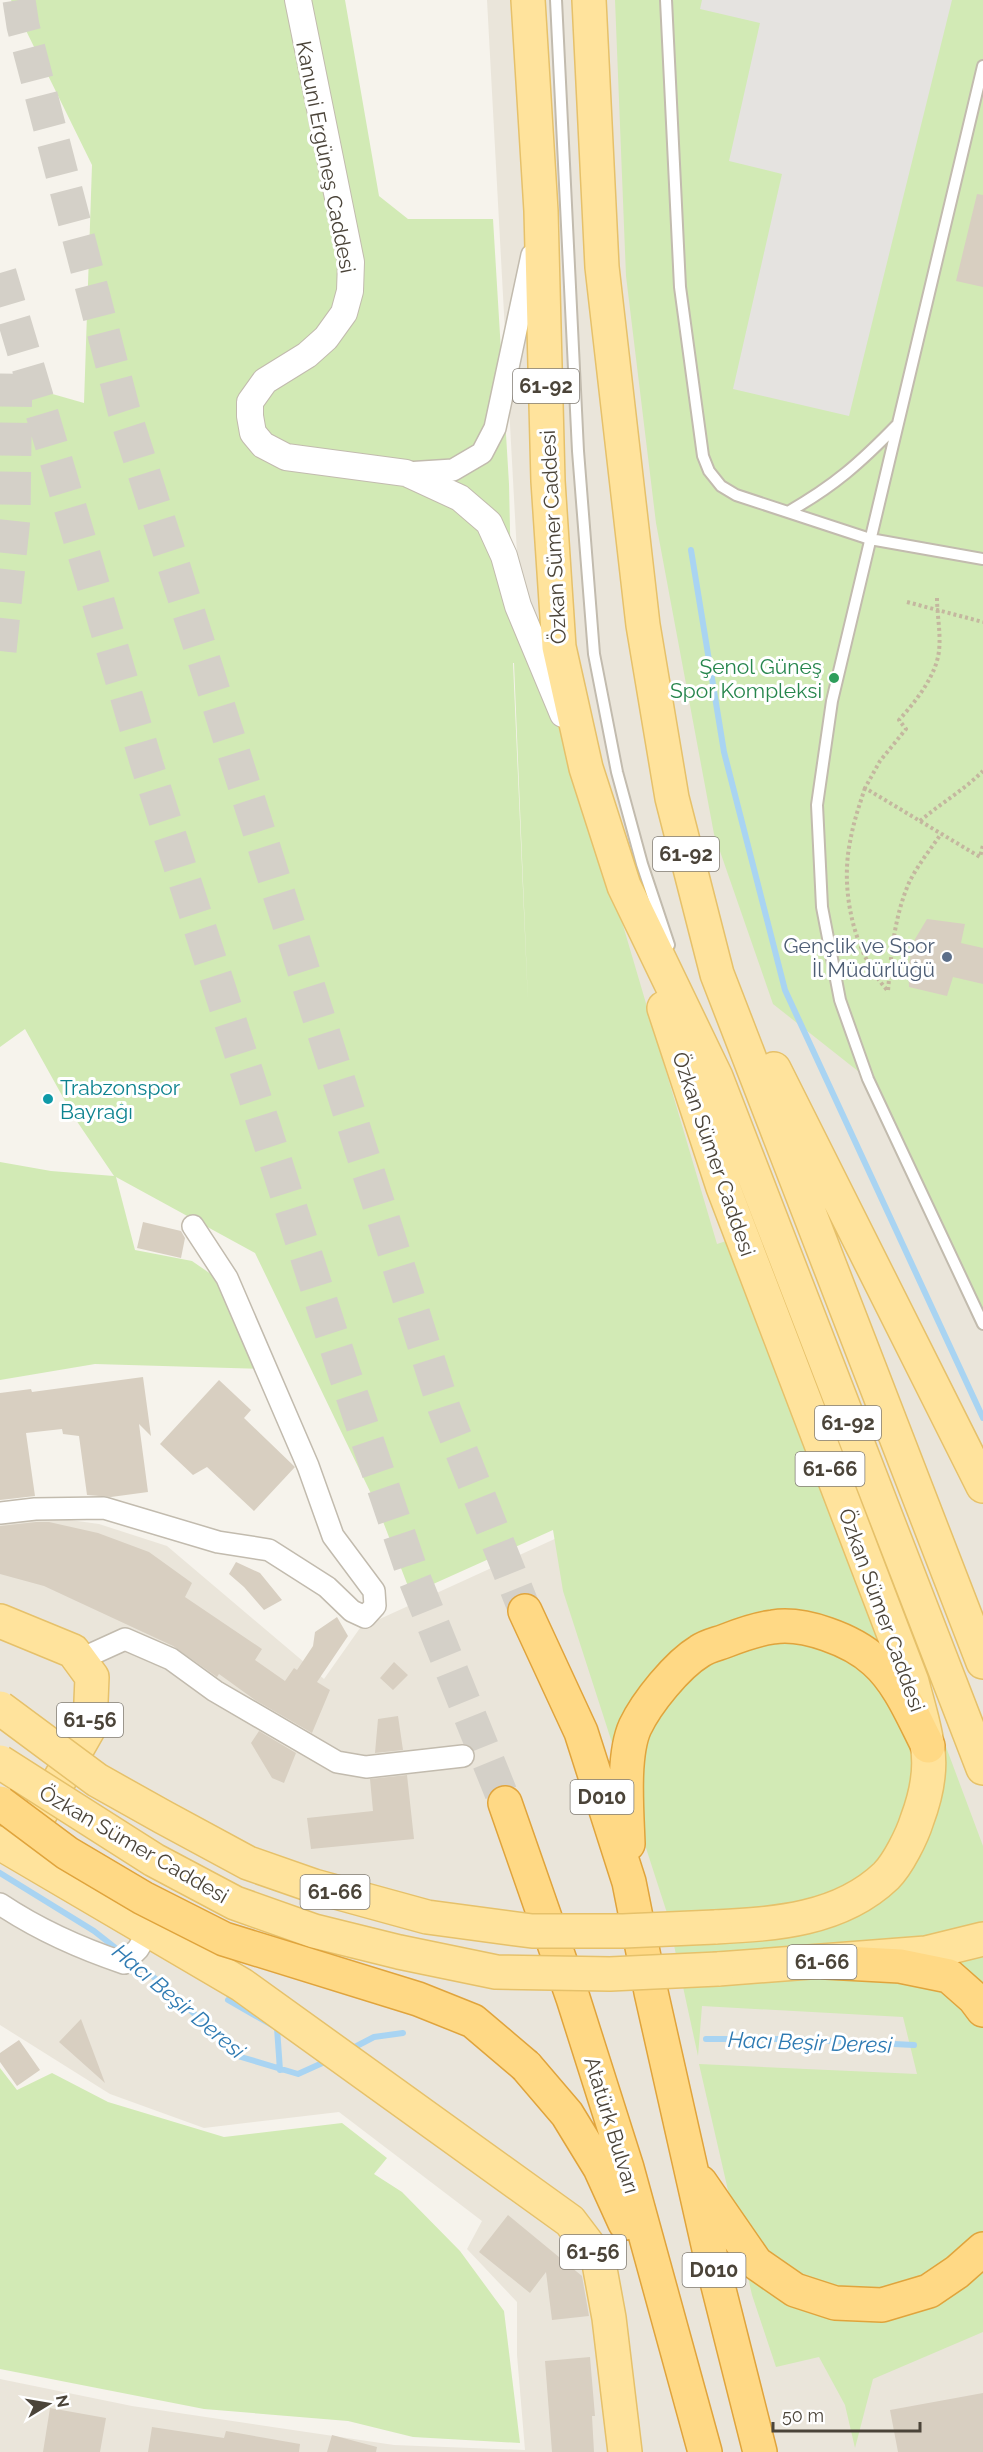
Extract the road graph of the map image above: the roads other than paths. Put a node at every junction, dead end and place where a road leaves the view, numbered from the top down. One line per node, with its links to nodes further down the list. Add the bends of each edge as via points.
1 (298, 0): 9 (street, Kanuni Ergüneş Caddesi, via 351,262 350,291 344,313 326,338 265,381 250,402 250,416 262,445 286,457)
2 (528, 0): 7 (main road, Özkan Sümer Caddesi / 61-92)
3 (556, 0): 16 (lane, via 578,451 594,654 617,772)
4 (589, 0): 14 (main road, 61-92, via 602,267 643,625)
5 (666, 0): 10 (lane, via 680,286 703,456 721,486)
6 (983, 66): 8 (lane)
7 (541, 211): 9 (street, via 491,436 482,453 453,470); 13 (main road, Özkan Sümer Caddesi / 61-92, via 548,481 558,647)
8 (898, 425): 10 (lane, via 856,467 824,492); 11 (lane)
9 (406, 473): 13 (street, Kanuni Ergüneş Caddesi, via 460,498 489,523 504,556 518,606)
10 (788, 512): 11 (lane)
11 (870, 539): 12 (lane); 20 (lane, via 832,701 817,806 822,907 840,1000 868,1079)
12 (983, 559)
13 (586, 768): 15 (main road, Özkan Sümer Caddesi / 61-92)
14 (672, 798): 21 (main road, 61-92, via 765,1053); 26 (main road, 61-92, via 717,974)
15 (624, 886): 18 (main road, Özkan Sümer Caddesi / 61-92); 28 (main road, Özkan Sümer Caddesi / 61-66, via 723,1187 912,1682)
16 (672, 953)
17 (680, 975): 18 (lane)
18 (716, 1077): 31 (main road, Özkan Sümer Caddesi / 61-92)
19 (194, 1226): 22 (street, via 227,1278 308,1466 333,1536 374,1591 375,1606 365,1617 352,1611 327,1587 269,1550 218,1542 104,1508)
20 (983, 1324)
21 (983, 1486)
22 (0, 1513)
23 (525, 1611): 35 (highway, D010, via 581,1732)
24 (0, 1621): 25 (main road, via 73,1650)
25 (81, 1659): 29 (street, via 124,1639 171,1659 215,1691 337,1762 366,1767); 34 (main road, 61-56, via 92,1677 90,1726)
26 (983, 1662)
27 (0, 1708): 28 (main road, Özkan Sümer Caddesi / 61-66, bridge, via 98,1780 248,1863 427,1917 532,1931 770,1924 812,1917 851,1901 887,1875 912,1834 927,1794)
28 (928, 1746): 35 (highway, via 900,1693 882,1669 846,1642 812,1630 774,1626 701,1650 670,1676 635,1727 628,1756)
29 (463, 1756)
30 (0, 1762): 39 (main road, Özkan Sümer Caddesi / 61-66, bridge, via 154,1860 235,1903 314,1931 399,1952 496,1972 610,1974)
31 (983, 1768)
32 (0, 1803): 44 (highway, bridge, via 67,1853 224,1939 418,1999 473,2021 526,2066 567,2114 600,2168)
33 (505, 1803): 44 (highway, Atatürk Bulvarı / D010, via 627,2168)
34 (8, 1849): 38 (main road, 61-56)
35 (630, 1882): 41 (highway, D010)
36 (0, 1904): 38 (street, via 83,1950)
37 (983, 1939): 39 (main road, Özkan Sümer Caddesi / 61-66, via 926,1953)
38 (137, 1948): 45 (main road, 61-56, via 242,1985 570,2221 598,2258)
39 (826, 1962): 40 (highway, via 900,1966 949,1976)
40 (978, 2004)
41 (691, 2169): 42 (highway, via 756,2263 795,2290 835,2303 882,2305 929,2291); 43 (highway, D010)
42 (983, 2249)
43 (711, 2258): 47 (highway, D010); 48 (highway)
44 (664, 2305): 46 (highway, Atatürk Bulvarı / D010)
45 (625, 2452)
46 (705, 2452)
47 (760, 2452)
48 (777, 2452)

